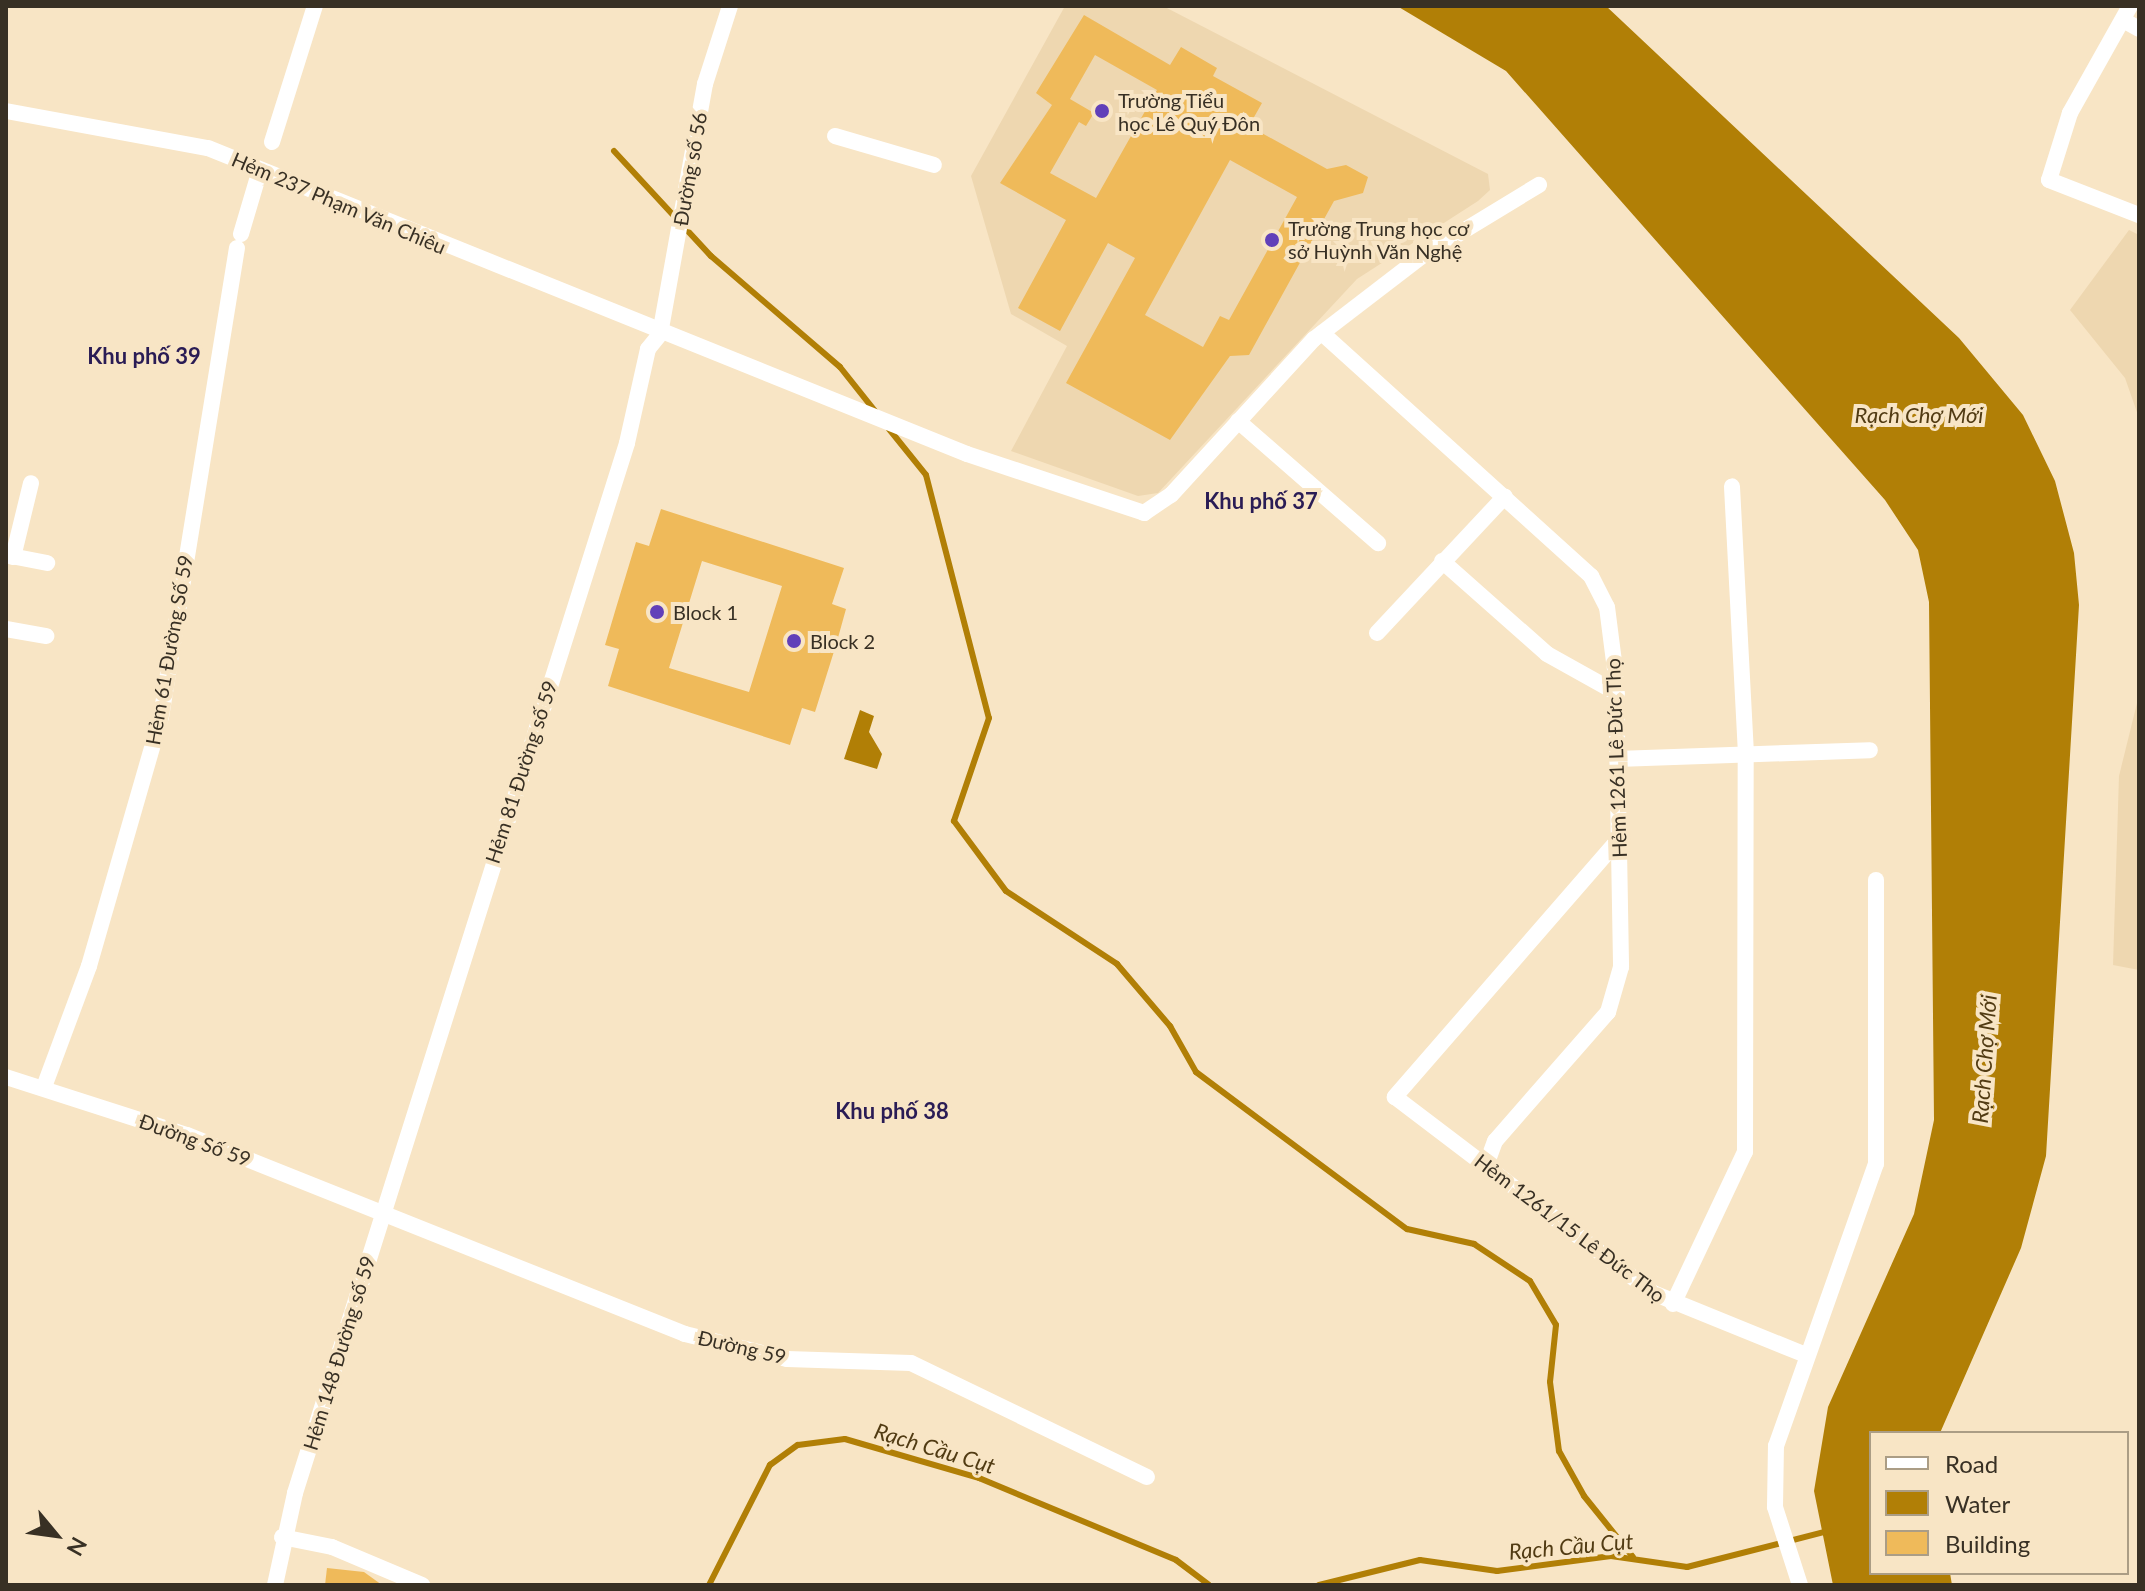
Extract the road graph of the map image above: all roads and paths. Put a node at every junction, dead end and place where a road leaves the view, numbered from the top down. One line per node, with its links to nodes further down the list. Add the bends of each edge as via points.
1 (315, 6): 7 (street)
2 (730, 6): 13 (street, Đường số 56, via 705,84)
3 (2126, 13): 4 (street); 11 (street, via 2070,113 2049,180)
4 (2139, 29)
5 (6, 111): 9 (street, Hẻm 237 Phạm Văn Chiêu, via 193,145)
6 (835, 136): 8 (street)
7 (272, 142)
8 (934, 165)
9 (260, 170): 13 (street, Hẻm 237 Phạm Văn Chiêu); 32 (street, Hẻm 61 Đường Số 59, via 239,241 161,717 89,966)
10 (1539, 185): 12 (street, Hẻm 237 Phạm Văn Chiêu, via 1422,256)
11 (2139, 215)
12 (1322, 333): 14 (street, Hẻm 237 Phạm Văn Chiêu); 17 (street, Hẻm 1261 Lê Đức Thọ)
13 (660, 334): 14 (street, Hẻm 237 Phạm Văn Chiêu, via 902,428 1144,513 1159,507); 34 (street, Hẻm 81 Đường số 59, via 648,349 627,443)
14 (1238, 421): 18 (street)
15 (31, 483): 19 (street)
16 (1732, 486): 27 (street)
17 (1505, 496): 20 (street); 25 (street, Hẻm 1261 Lê Đức Thọ, via 1591,576 1607,607)
18 (1378, 543)
19 (10, 556): 21 (street)
20 (1442, 561): 23 (street); 25 (street, via 1547,654)
21 (47, 563)
22 (6, 629): 24 (street)
23 (1377, 633)
24 (46, 636)
25 (1617, 693): 28 (street, Hẻm 1261 Lê Đức Thọ)
26 (1870, 750): 27 (street)
27 (1746, 754): 28 (street); 35 (street, via 1745,1152)
28 (1617, 759): 29 (street, Hẻm 1261 Lê Đức Thọ)
29 (1619, 839): 33 (street, Hẻm 1261 Lê Đức Thọ, via 1621,967 1608,1012 1495,1141); 33 (street, Hẻm 1261/15 Lê Đức Thọ, via 1395,1097)
30 (1876, 880): 36 (street, via 1876,1164)
31 (6, 1077): 32 (street, Đường Số 59)
32 (44, 1087): 34 (street, Đường Số 59)
33 (1486, 1166): 35 (street, Hẻm 1261/15 Lê Đức Thọ)
34 (382, 1212): 37 (street, Đường 59, via 685,1334 787,1359 911,1363); 38 (street, Hẻm 148 Đường số 59)
35 (1673, 1304): 36 (street, Hẻm 1261/15 Lê Đức Thọ)
36 (1803, 1354): 39 (street, via 1776,1446 1775,1507)
37 (1147, 1477)
38 (282, 1537): 40 (street); 41 (street, via 332,1547)
39 (1799, 1583)
40 (275, 1585)
41 (422, 1585)

